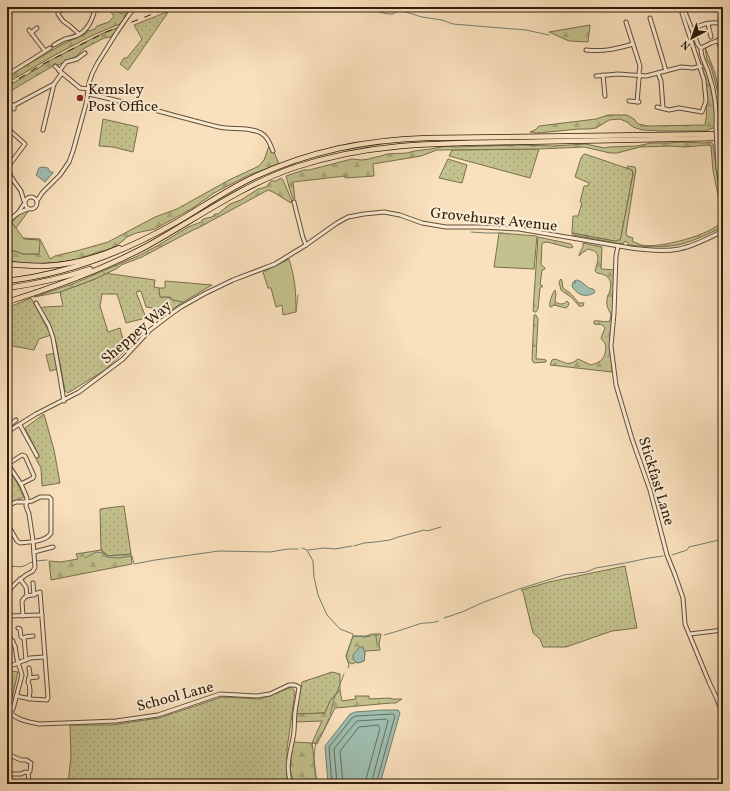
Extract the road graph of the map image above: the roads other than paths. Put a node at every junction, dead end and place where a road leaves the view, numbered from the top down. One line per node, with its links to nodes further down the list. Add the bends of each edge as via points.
1 (95, 7): 13 (street, via 91,22)
2 (135, 7): 36 (street, bridge, via 93,70)
3 (683, 8): 20 (street); 27 (street, via 682,12)
4 (60, 11): 13 (street, via 58,14)
5 (650, 18): 29 (street)
6 (7, 19): 12 (street)
7 (626, 22): 17 (street)
8 (708, 24): 9 (street); 10 (street); 14 (street)
9 (723, 24)
10 (699, 26)
11 (37, 28): 22 (street, via 30,31)
12 (7, 29)
13 (79, 34): 18 (street)
14 (711, 37)
15 (723, 39): 16 (street)
16 (718, 40): 20 (street); 24 (street)
17 (632, 44): 21 (street, via 614,50); 33 (street, via 640,66)
18 (54, 45)
19 (50, 48): 22 (street)
20 (701, 48): 25 (street)
21 (586, 50)
22 (45, 51): 28 (street, via 12,72)
23 (85, 53): 30 (street, via 82,57 66,62)
24 (723, 56)
25 (705, 65): 27 (street); 53 (street, bridge, via 714,93 719,175)
26 (55, 66): 30 (street)
27 (700, 67): 29 (street, via 682,66); 42 (street, via 706,93 703,110 701,112)
28 (7, 70)
29 (666, 71): 31 (street)
30 (60, 72): 35 (street); 36 (street, via 80,88)
31 (658, 73): 33 (street); 42 (street)
32 (603, 75): 33 (street); 34 (street); 38 (street)
33 (640, 75): 39 (street, via 638,102)
34 (596, 76)
35 (54, 84): 40 (street); 44 (street)
36 (89, 89): 37 (street)
37 (88, 94): 47 (street, via 221,127 249,129 267,138); 51 (street, via 69,162)
38 (605, 96)
39 (629, 101)
40 (12, 106)
41 (657, 107): 42 (street)
42 (663, 108)
43 (7, 128): 48 (street, via 25,144 9,166 9,174)
44 (44, 130)
45 (723, 134): 61 (highway, via 427,138 386,140 356,145 293,161 252,178)
46 (723, 138): 63 (highway, via 434,143 357,151 315,161 256,183)
47 (273, 150)
48 (13, 179): 49 (street); 50 (street)
49 (7, 182)
50 (21, 191): 52 (street); 55 (street)
51 (42, 193): 52 (street); 54 (street)
52 (30, 196): 54 (street); 55 (street)
53 (723, 197)
54 (37, 201): 57 (street, via 34,208)
55 (24, 202): 57 (street); 58 (street)
56 (294, 202): 62 (street)
57 (28, 209): 58 (street)
58 (18, 213): 59 (street)
59 (7, 222)
60 (723, 231): 64 (street, Grovehurst Avenue, via 678,249 648,250)
61 (143, 240): 65 (highway, via 67,264); 66 (highway, via 79,266 34,278)
62 (306, 245): 64 (street, Grovehurst Avenue, via 343,220 384,212 446,227 519,230); 71 (street, Sheppey Way, via 275,264 220,286 176,310 150,330 115,366 80,392)
63 (147, 246): 67 (highway, via 79,273); 68 (highway, via 92,272)
64 (618, 246): 96 (street, Stickfast Lane, via 611,346 616,385 650,490 667,555 683,598 685,624)
65 (7, 264)
66 (7, 281)
67 (7, 288)
68 (7, 302)
69 (36, 303): 71 (street, via 53,338)
70 (7, 393): 72 (street)
71 (64, 400): 74 (street, Sheppey Way)
72 (7, 401)
73 (16, 420): 75 (street)
74 (20, 425): 76 (street, Sheppey Way); 77 (street)
75 (7, 427)
76 (7, 434)
77 (37, 456)
78 (8, 464): 79 (street); 79 (street, via 22,455 25,456 34,476)
79 (21, 484): 80 (street, via 28,498)
80 (26, 502): 81 (street, via 16,502); 83 (street); 83 (street, via 46,496 51,499 51,534)
81 (7, 506)
82 (7, 523): 83 (street, via 18,542)
83 (33, 541): 85 (street)
84 (53, 547): 85 (street)
85 (34, 552): 86 (street, via 33,571)
86 (20, 579): 88 (street); 90 (street, via 26,587)
87 (33, 583): 89 (street)
88 (8, 592): 92 (street)
89 (34, 595): 90 (street); 91 (street, via 40,592)
90 (27, 596): 93 (street, via 22,600)
91 (42, 615): 93 (street); 101 (street)
92 (8, 616): 93 (street); 99 (street, via 9,636)
93 (23, 616)
94 (18, 628): 98 (street, via 21,637)
95 (723, 630): 96 (street)
96 (690, 634): 111 (street, Stickfast Lane)
97 (33, 636): 98 (street)
98 (24, 638): 102 (street)
99 (13, 641): 100 (street); 103 (street)
100 (7, 644)
101 (45, 657): 102 (street); 109 (street, via 47,700)
102 (26, 660): 103 (street)
103 (18, 663): 104 (street); 108 (street, via 22,675)
104 (7, 665)
105 (29, 668): 107 (street)
106 (37, 677): 107 (street)
107 (29, 678): 109 (street)
108 (16, 696): 109 (street); 110 (street, via 13,709)
109 (29, 699)
110 (9, 712): 116 (street, School Lane, via 16,717 39,724 116,722 158,714 220,694 258,696 295,685 299,687 288,769)
111 (723, 715)
112 (7, 754): 113 (street, via 29,761 31,765)
113 (28, 773): 114 (street); 115 (street)
114 (7, 774)
115 (29, 780)
116 (291, 784)

